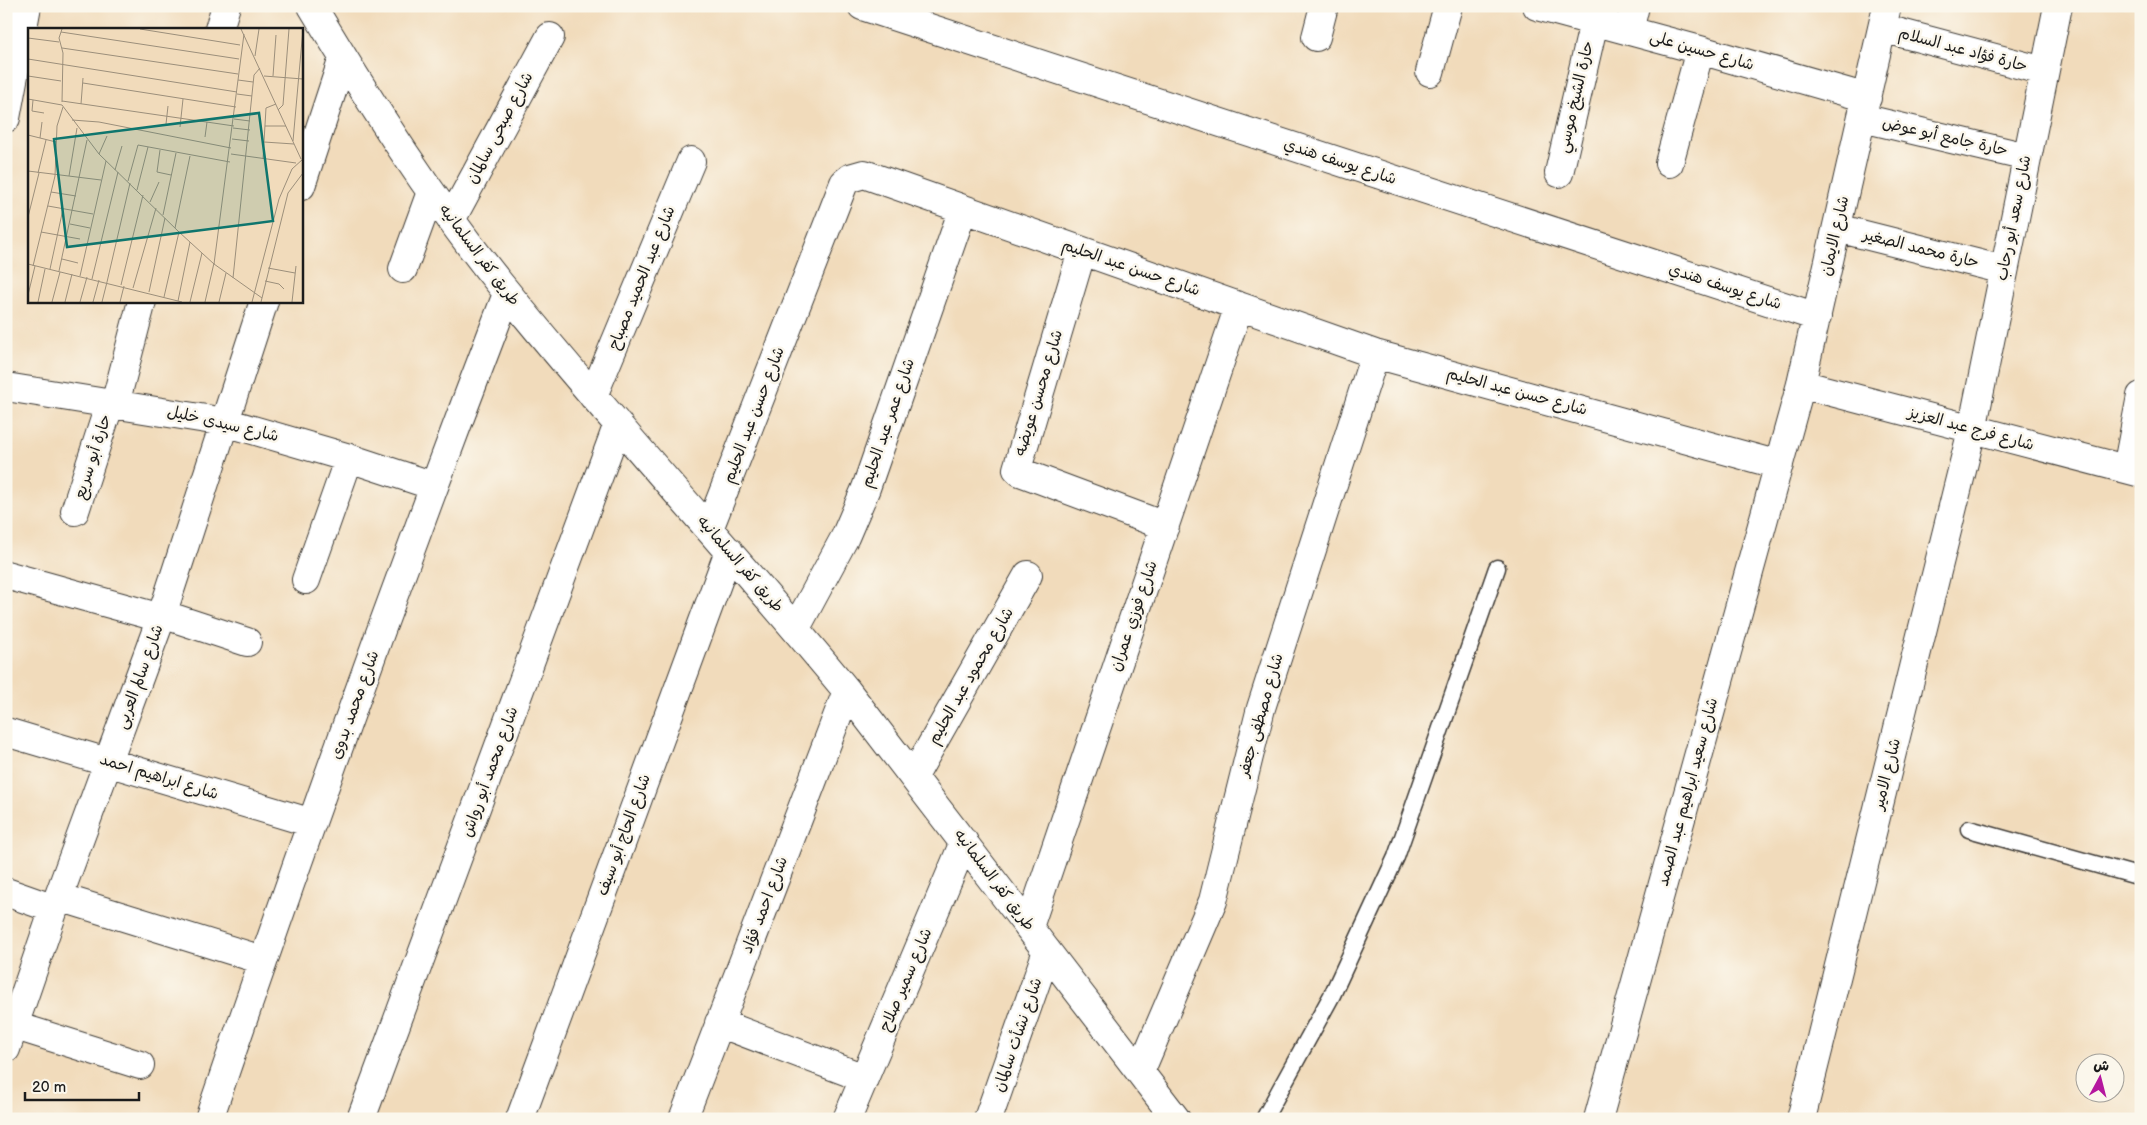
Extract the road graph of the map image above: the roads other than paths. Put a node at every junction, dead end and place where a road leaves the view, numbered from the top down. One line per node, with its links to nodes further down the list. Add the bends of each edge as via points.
1 (27, 6): 13 (street)
2 (226, 6): 12 (street)
3 (312, 6): 17 (street, طريق كفر السلمانيه)
4 (862, 6): 38 (street, شارع يوسف هندي)
5 (1324, 6): 15 (street)
6 (1448, 6): 19 (street)
7 (1537, 6): 11 (street, شارع حسين على)
8 (2058, 6): 18 (street, شارع سعد أبو رحاب)
9 (1885, 17): 18 (street, حارة فؤاد عبد السلام); 20 (street, شارع الايمان)
10 (1632, 19): 11 (street, شارع حسين على); 16 (street, شارع حسين على)
11 (1594, 22): 25 (street, حارة الشيخ موسي)
12 (219, 28)
13 (14, 34): 21 (street)
14 (550, 37): 29 (street, شارع صبحى سالمان)
15 (1316, 37)
16 (1700, 50): 20 (street, شارع حسين على); 24 (street)
17 (343, 58): 26 (street); 27 (street, طريق كفر السلمانيه)
18 (2044, 71): 22 (street, شارع سعد أبو رحاب)
19 (1430, 72)
20 (1865, 108): 22 (street, حارة جامع أبو عوض); 30 (street, شارع الايمان)
21 (6, 118)
22 (2027, 157): 33 (street, شارع سعد أبو رحاب)
23 (691, 161): 42 (street, شارع عبد الحميد مصباح)
24 (1669, 163)
25 (1559, 173)
26 (302, 183)
27 (431, 192): 29 (street, طريق كفر السلمانيه); 32 (street)
28 (963, 209): 31 (street, شارع حسن عبد الحليم); 54 (street, شارع حسن عبد الحليم, via 864,174 850,178 844,184); 61 (street, شارع عمر عبد الحليم, via 866,488 845,536)
29 (451, 220): 34 (street, طريق كفر السلمانيه)
30 (1837, 228): 33 (street, حارة محمد الصغير); 38 (street, شارع الايمان)
31 (1082, 251): 37 (street, شارع حسن عبد الحليم); 53 (street, شارع محسن عويضه, via 1017,469)
32 (403, 269)
33 (2004, 270): 47 (street, شارع سعد أبو رحاب)
34 (507, 294): 42 (street, طريق كفر السلمانيه); 51 (street, شارع محمد بدوى)
35 (142, 302): 44 (street, حارة أبو سريع)
36 (264, 302): 45 (street, شارع سالم العربى)
37 (1239, 306): 39 (street, شارع حسن عبد الحليم); 53 (street, شارع فوزي عمران)
38 (1817, 317): 40 (street, شارع الايمان)
39 (1376, 354): 49 (street, شارع حسن عبد الحليم); 79 (street, شارع مصطفى جعفر, via 1261,708 1212,902)
40 (1801, 384): 47 (street, شارع فرج عبد العزيز); 49 (street, شارع الايمان)
41 (6, 388): 44 (street, شارع سيدى خليل)
42 (593, 396): 46 (street, طريق كفر السلمانيه)
43 (2141, 396): 50 (street)
44 (112, 403): 45 (street, شارع سيدى خليل); 52 (street, حارة أبو سريع)
45 (225, 422): 48 (street, شارع سيدى خليل); 60 (street, شارع سالم العربى)
46 (618, 424): 54 (street, طريق كفر السلمانيه); 83 (street, شارع محمد أبو رواش)
47 (1972, 430): 50 (street, شارع فرج عبد العزيز); 90 (street, شارع الامير)
48 (348, 458): 51 (street, شارع سيدى خليل); 59 (street)
49 (1779, 465): 89 (street, شارع سعيد ابراهيم عبد الصمد)
50 (2134, 471)
51 (434, 486): 67 (street, شارع محمد بدوى)
52 (75, 511)
53 (1165, 526): 73 (street, شارع فوزي عمران)
54 (709, 529): 55 (street, طريق كفر السلمانيه)
55 (729, 552): 61 (street, طريق كفر السلمانيه); 84 (street, شارع الحاج أبو سيف)
56 (1497, 568): 88 (lane, via 1396,857 1332,995)
57 (6, 575): 60 (street)
58 (1028, 575): 66 (street, شارع محمود عبد الحليم)
59 (306, 580)
60 (162, 616): 62 (street); 65 (street, شارع سالم العربى)
61 (796, 628): 63 (street, طريق كفر السلمانيه)
62 (247, 642)
63 (848, 691): 66 (street, طريق كفر السلمانيه); 76 (street, شارع احمد فؤاد)
64 (6, 732): 65 (street, شارع ابراهيم احمد)
65 (108, 762): 67 (street, شارع ابراهيم احمد); 72 (street, شارع سالم العربى)
66 (914, 776): 69 (street, طريق كفر السلمانيه)
67 (312, 823): 75 (street, شارع محمد بدوى)
68 (1968, 829): 70 (lane)
69 (964, 842): 73 (street, طريق كفر السلمانيه); 80 (street, شارع سمير صلاح)
70 (2141, 877)
71 (6, 892): 72 (street)
72 (57, 903): 75 (street); 77 (street, شارع سالم العربى)
73 (1029, 927): 74 (street, طريق كفر السلمانيه)
74 (1047, 951): 79 (street, طريق كفر السلمانيه); 87 (street, شارع نشأت سالمان)
75 (262, 960): 82 (street, شارع محمد بدوى)
76 (719, 1023): 80 (street); 85 (street, شارع احمد فؤاد)
77 (9, 1032): 78 (street)
78 (140, 1066)
79 (1140, 1072): 81 (street, طريق كفر السلمانيه)
80 (864, 1078): 86 (street, شارع سمير صلاح)
81 (1172, 1117)
82 (209, 1119)
83 (361, 1119)
84 (520, 1119)
85 (683, 1119)
86 (847, 1119)
87 (988, 1119)
88 (1264, 1119)
89 (1598, 1119)
90 (1801, 1119)

